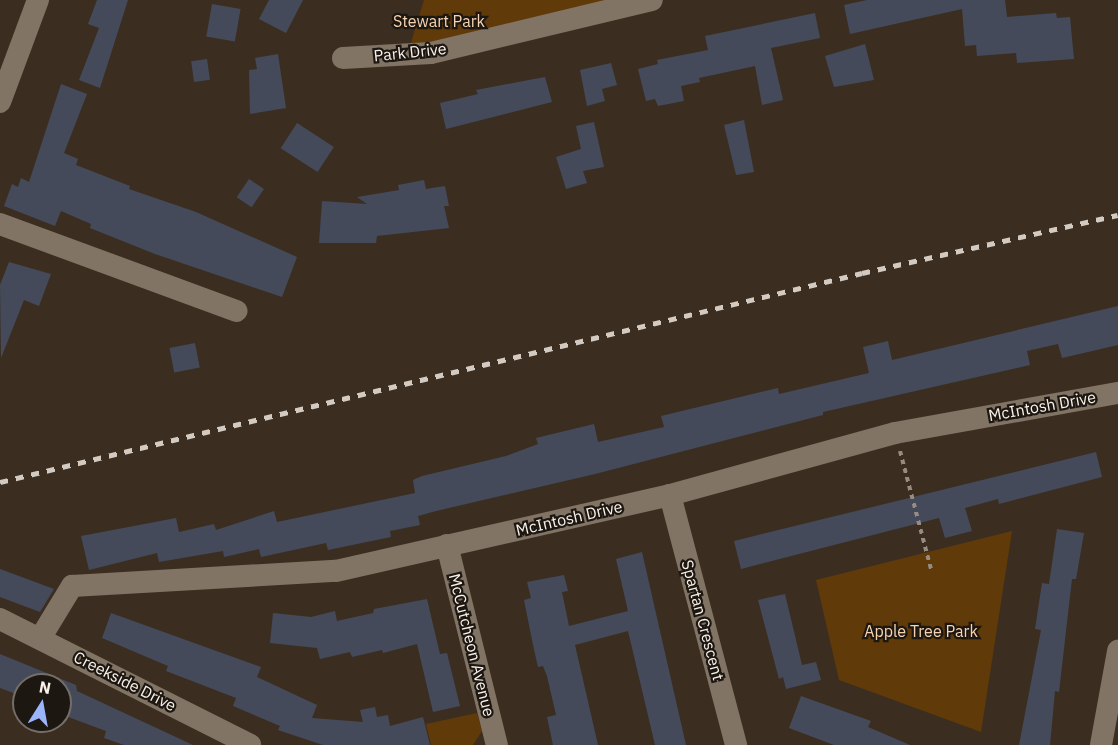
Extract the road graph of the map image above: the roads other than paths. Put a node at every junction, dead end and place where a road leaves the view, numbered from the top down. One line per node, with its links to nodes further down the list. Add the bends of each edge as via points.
1 (38, 0): 4 (street)
2 (652, 0): 3 (street, Park Drive, via 431,53)
3 (343, 58)
4 (0, 102)
5 (0, 224): 6 (street)
6 (236, 311)
7 (1118, 393): 8 (street, McIntosh Drive, via 895,433)
8 (670, 495): 9 (street, McIntosh Drive); 15 (street, Spartan Crescent)
9 (447, 545): 11 (street, McIntosh Drive, via 336,571 72,586); 14 (street, McCutcheon Avenue)
10 (0, 619): 11 (street, Creekside Drive)
11 (41, 637): 13 (street, Creekside Drive)
12 (1118, 651): 16 (street)
13 (250, 745)
14 (497, 745)
15 (736, 745)
16 (1101, 745)

